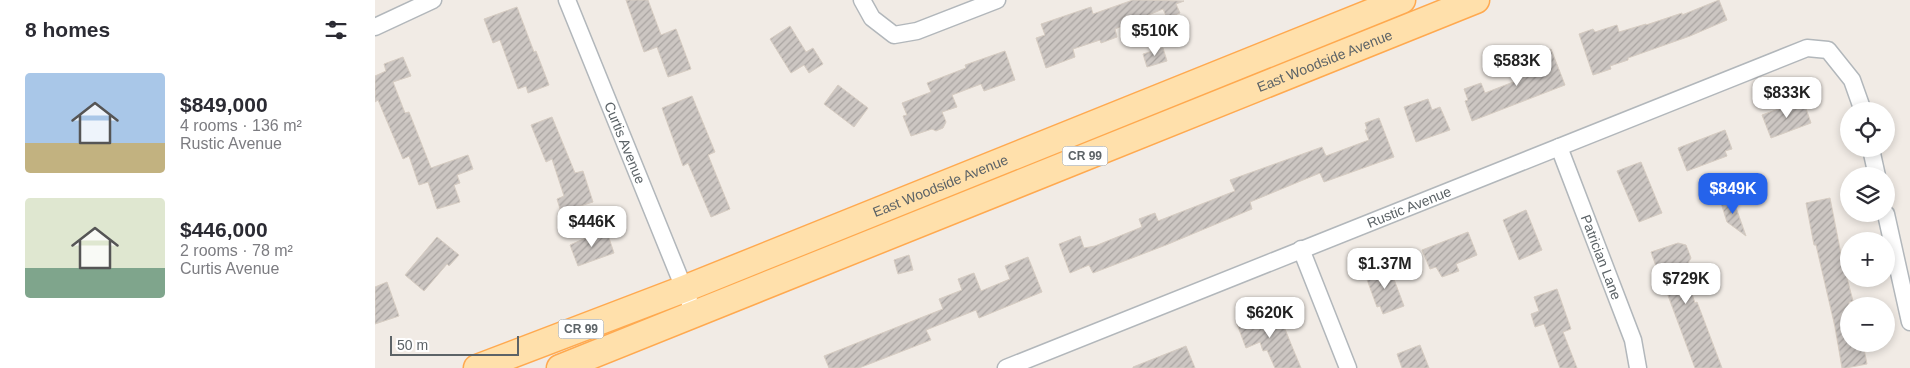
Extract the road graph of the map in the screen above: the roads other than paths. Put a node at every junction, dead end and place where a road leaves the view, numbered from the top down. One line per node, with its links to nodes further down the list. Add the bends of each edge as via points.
1 (433, 0): 7 (street)
2 (567, 0): 12 (street, Curtis Avenue)
3 (862, 0): 4 (street, via 872,18 894,35 917,31)
4 (997, 0)
5 (1402, 0): 12 (main road, East Woodside Avenue / CR 99)
6 (1475, 0): 13 (main road, East Woodside Avenue / CR 99)
7 (375, 27)
8 (1860, 102): 9 (street, Rustic Avenue, via 1852,80 1829,50 1807,48)
9 (1559, 147): 11 (street, Rustic Avenue); 19 (street, Patrician Lane, via 1633,340)
10 (1888, 222): 14 (street)
11 (1301, 249): 17 (street, Rustic Avenue); 18 (street)
12 (684, 289): 13 (street, Curtis Avenue); 15 (main road, East Woodside Avenue / CR 99)
13 (694, 313): 16 (main road, East Woodside Avenue / CR 99)
14 (1910, 322)
15 (477, 368)
16 (560, 368)
17 (1006, 368)
18 (1348, 368)
19 (1638, 368)

